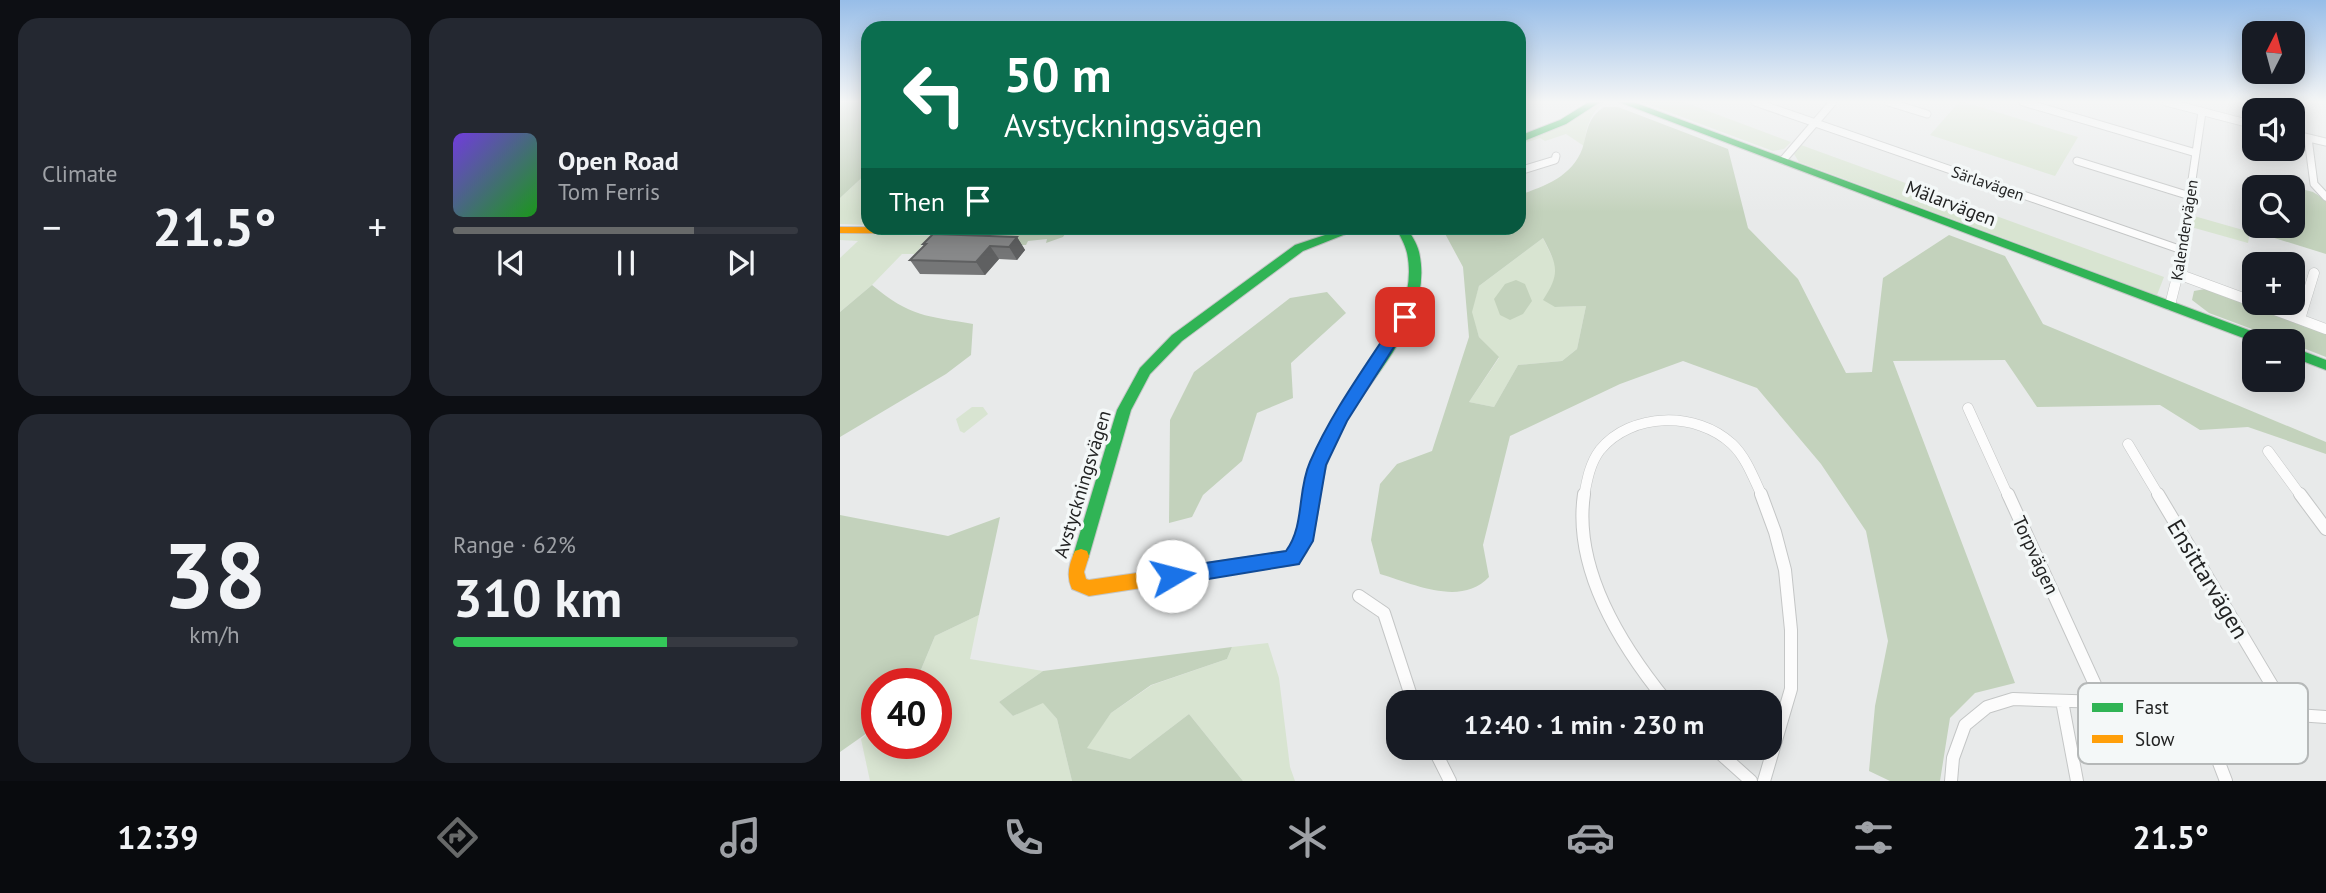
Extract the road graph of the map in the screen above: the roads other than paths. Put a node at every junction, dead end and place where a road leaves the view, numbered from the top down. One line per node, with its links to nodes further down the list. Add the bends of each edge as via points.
1 (1724, 138): 9 (street, Mälarvägen)
2 (1802, 138): 9 (street)
3 (1861, 138): 18 (street, Särlavägen)
4 (2146, 138): 7 (street)
5 (2198, 138): 7 (street, Kalendervägen)
6 (2308, 138): 13 (street, via 2314,184)
7 (2196, 153): 12 (street, Kalendervägen)
8 (1556, 156): 11 (street)
9 (1783, 160): 22 (street, Mälarvägen)
10 (2077, 161): 12 (street)
11 (1526, 169)
12 (2190, 196): 18 (street, Kalendervägen)
13 (2326, 197)
14 (840, 230): 15 (street)
15 (861, 230)
16 (1335, 235): 17 (street, Avstyckningsvägen, via 1299,248 1177,338 1145,371 1124,410 1076,572 1078,584 1090,587 1292,558 1304,541 1317,465 1340,419 1405,317 1414,261)
17 (1407, 235)
18 (2182, 250): 20 (street, Kalendervägen)
19 (2314, 273): 24 (street)
20 (2178, 274): 21 (street); 22 (street, Kalendervägen)
21 (2242, 297)
22 (2170, 305): 26 (street, Mälarvägen)
23 (2289, 315): 24 (street)
24 (2300, 319): 25 (street)
25 (2326, 329)
26 (2242, 332)
27 (2305, 357): 28 (street)
28 (2326, 365)
29 (1968, 408): 34 (street, Torpvägen)
30 (2128, 444): 35 (street, Ensittarvägen)
31 (2268, 451): 32 (street)
32 (2326, 528)
33 (1359, 596): 36 (street, via 1384,613)
34 (2094, 683)
35 (2271, 683)
36 (1409, 690)
37 (1657, 690): 42 (street, via 1617,633 1593,578 1584,526 1584,489 1596,456 1614,437 1636,425 1686,421 1733,445 1750,471 1783,552 1792,607 1791,690)
38 (2062, 701): 39 (street); 50 (street, via 2013,699 1987,707 1965,724 1953,758); 51 (street)
39 (2078, 701)
40 (2308, 716): 41 (street)
41 (2326, 717)
42 (1782, 719)
43 (1440, 760): 47 (street)
44 (1728, 760): 48 (street)
45 (1769, 760): 49 (street)
46 (2219, 764): 52 (street)
47 (1450, 781)
48 (1751, 781)
49 (1763, 781)
50 (1951, 781)
51 (2077, 781)
52 (2226, 781)

